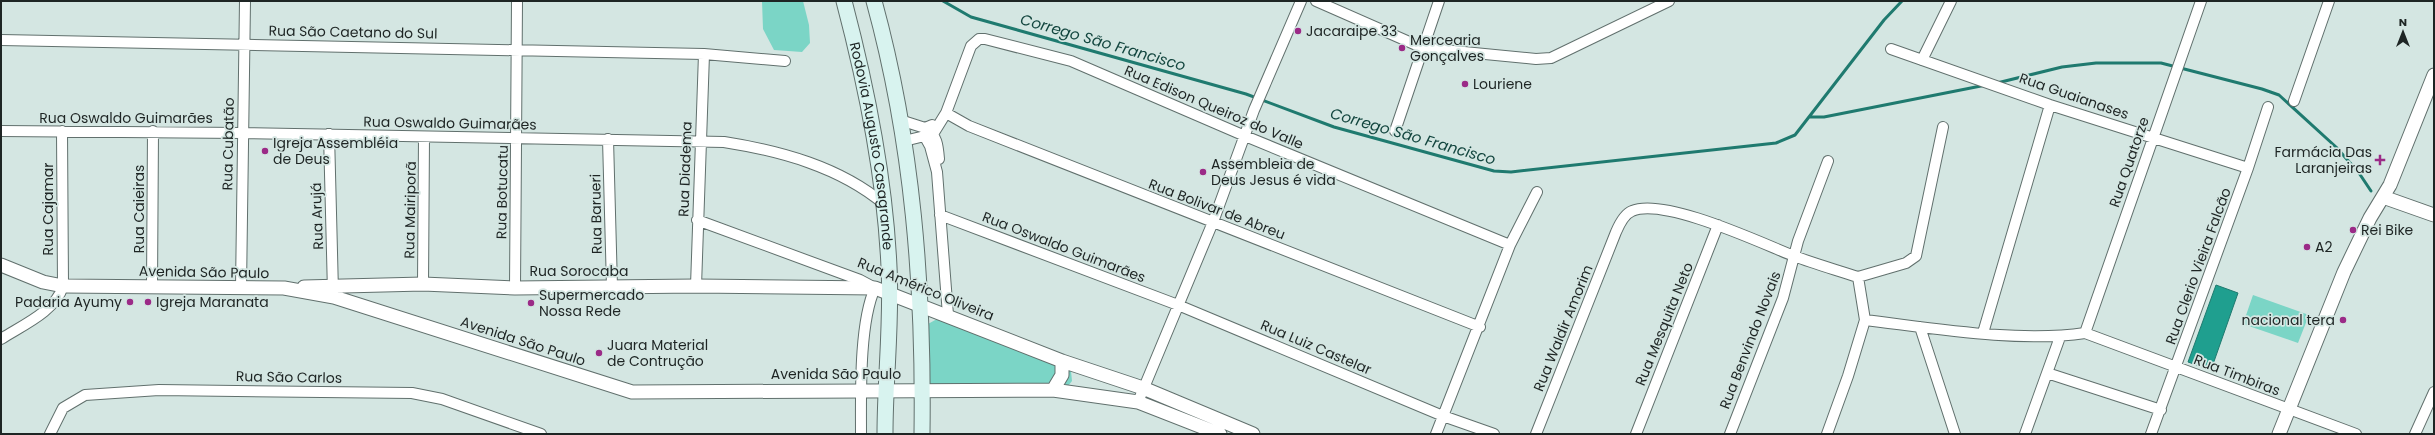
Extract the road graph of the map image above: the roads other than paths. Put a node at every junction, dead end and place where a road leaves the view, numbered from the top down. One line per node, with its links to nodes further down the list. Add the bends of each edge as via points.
1 (245, 1): 13 (street, Rua Cubatão)
2 (517, 1): 15 (street, Rua Botucatu)
3 (844, 1): 45 (main road, Rodovia Augusto Casagrande, via 870,112)
4 (874, 1): 25 (main road, via 893,76)
5 (1301, 1): 34 (street)
6 (1316, 1): 14 (street)
7 (1439, 1): 14 (street)
8 (1669, 1): 14 (street, via 1544,59)
9 (1951, 1): 18 (street)
10 (2201, 1): 37 (street, Rua Quatorze)
11 (2329, 1): 21 (street)
12 (1, 40): 13 (street, Rua São Caetano do Sul)
13 (244, 44): 15 (street, Rua São Caetano do Sul); 31 (street, Rua Cubatão)
14 (1423, 48): 30 (street)
15 (517, 49): 17 (street, Rua São Caetano do Sul); 36 (street, Rua Botucatu)
16 (1891, 49): 18 (street, Rua Guaianases)
17 (704, 54): 19 (street, Rua São Caetano do Sul); 39 (street, Rua Diadema)
18 (1922, 60): 22 (street, Rua Guaianases, via 2005,87)
19 (785, 61)
20 (2434, 75): 44 (street)
21 (2294, 101)
22 (2050, 105): 37 (street, Rua Guaianases); 71 (street)
23 (2268, 107): 42 (street, Rua Clerio Vieira Falcão)
24 (945, 115): 32 (street); 34 (street, Rua Edison Queiroz do Valle, via 971,46 979,39 985,39 1071,61); 49 (street, Rua Bolivar de Abreu)
25 (900, 120): 32 (street); 40 (main road)
26 (1943, 126): 54 (street, via 1916,256 1906,263)
27 (1, 131): 28 (street, Rua Oswaldo Guimarães)
28 (62, 131): 29 (street, Rua Oswaldo Guimarães); 56 (street, Rua Cajamar)
29 (153, 131): 31 (street, Rua Oswaldo Guimarães); 58 (street, Rua Caieiras)
30 (1395, 131)
31 (242, 133): 33 (street, Rua Oswaldo Guimarães); 60 (street, Rua Cubatão)
32 (928, 133): 40 (street); 46 (street, via 937,172)
33 (329, 134): 35 (street, Rua Oswaldo Guimarães); 63 (street, Rua Arujá)
34 (1245, 136): 49 (street); 51 (street, Rua Edison Queiroz do Valle)
35 (424, 137): 36 (street, Rua Oswaldo Guimarães); 55 (street, Rua Mairiporã)
36 (517, 138): 38 (street, Rua Oswaldo Guimarães); 61 (street, Rua Botucatu)
37 (2152, 138): 42 (street, Rua Guaianases); 72 (street, Rua Quatorze)
38 (608, 139): 39 (street, Rua Oswaldo Guimarães); 59 (street, Rua Barueri)
39 (700, 141): 45 (street, Rua Oswaldo Guimarães, via 761,148 805,161 864,187); 48 (street, Rua Diadema)
40 (904, 141): 65 (main road, via 916,222)
41 (1828, 161): 52 (street, Rua Benvindo Novais, via 1798,241)
42 (2248, 168): 76 (street, Rua Clerio Vieira Falcão)
43 (1536, 192): 51 (street)
44 (2383, 198): 47 (street); 86 (street, via 2370,218 2344,272)
45 (884, 204): 64 (main road, Rodovia Augusto Casagrande)
46 (940, 215): 66 (street, Rua Oswaldo Guimarães); 67 (street)
47 (2434, 216)
48 (697, 220): 57 (street, Rua Diadema); 62 (street, Rua Américo Oliveira, via 852,277)
49 (1213, 222): 66 (street); 69 (street, Rua Bolivar de Abreu)
50 (1718, 225): 52 (street, Rua Waldir Amorim); 98 (street, Rua Waldir Amorim, via 1655,209 1628,212 1616,232); 99 (street, Rua Mesquita Neto)
51 (1510, 245): 69 (street)
52 (1795, 256): 54 (street, Rua Waldir Amorim); 100 (street, Rua Benvindo Novais, via 1782,298)
53 (1, 265): 56 (street, Avenida São Paulo, via 43,282)
54 (1858, 277): 68 (street)
55 (423, 284): 61 (street, Rua Sorocaba); 63 (street, Rua Sorocaba)
56 (63, 286): 58 (street, Avenida São Paulo); 74 (street, via 54,303)
57 (696, 286): 59 (street, Rua Sorocaba); 62 (street, Rua Sorocaba)
58 (152, 287): 60 (street, Avenida São Paulo)
59 (612, 287): 61 (street, Rua Sorocaba)
60 (241, 288): 63 (street, Avenida São Paulo)
61 (515, 288)
62 (875, 288): 64 (street, Rua Américo Oliveira); 82 (street, via 868,306)
63 (333, 291): 82 (street, Avenida São Paulo, via 632,392)
64 (890, 294): 65 (street, Rua Américo Oliveira); 79 (main road, Rodovia Augusto Casagrande)
65 (921, 305): 67 (street, Rua Américo Oliveira); 80 (main road)
66 (1178, 305): 78 (street); 87 (street, Rua Luiz Castelar)
67 (948, 315): 75 (street, Rua Américo Oliveira)
68 (1865, 320): 70 (street); 101 (street)
69 (1480, 327): 87 (street)
70 (1920, 327): 71 (street); 102 (street)
71 (1983, 333): 73 (street)
72 (2085, 333): 73 (street); 76 (street, Rua Timbiras)
73 (2060, 337): 77 (street)
74 (1, 339)
75 (1062, 361): 78 (street, Rua Américo Oliveira); 81 (street, via 1062,375)
76 (2177, 367): 85 (street, Rua Clerio Vieira Falcão); 86 (street, Rua Timbiras)
77 (2047, 373): 85 (street); 103 (street)
78 (1143, 388): 84 (street); 88 (street, Rua Américo Oliveira)
79 (885, 390): 80 (street, Avenida São Paulo); 82 (street, Avenida São Paulo); 92 (main road, Rodovia Augusto Casagrande)
80 (922, 390): 81 (street, Avenida São Paulo); 93 (main road)
81 (1053, 390): 84 (street, Avenida São Paulo)
82 (861, 391): 91 (street)
83 (2434, 392): 107 (street)
84 (1138, 402): 88 (street, Avenida São Paulo)
85 (2160, 410): 104 (street, Rua Clerio Vieira Falcão)
86 (2288, 410): 105 (street); 106 (street, Rua Timbiras)
87 (1443, 416): 96 (street); 97 (street, Rua Luiz Castelar)
88 (1205, 427): 94 (street); 95 (street)
89 (50, 434): 90 (street, Rua São Carlos, via 63,408 85,396 159,390 412,393 442,399)
90 (541, 434)
91 (861, 434)
92 (885, 434)
93 (922, 434)
94 (1220, 434)
95 (1253, 434)
96 (1436, 434)
97 (1494, 434)
98 (1536, 434)
99 (1636, 434)
100 (1730, 434)
101 (1827, 434)
102 (1955, 434)
103 (2025, 434)
104 (2152, 434)
105 (2279, 434)
106 (2356, 434)
107 (2415, 434)

